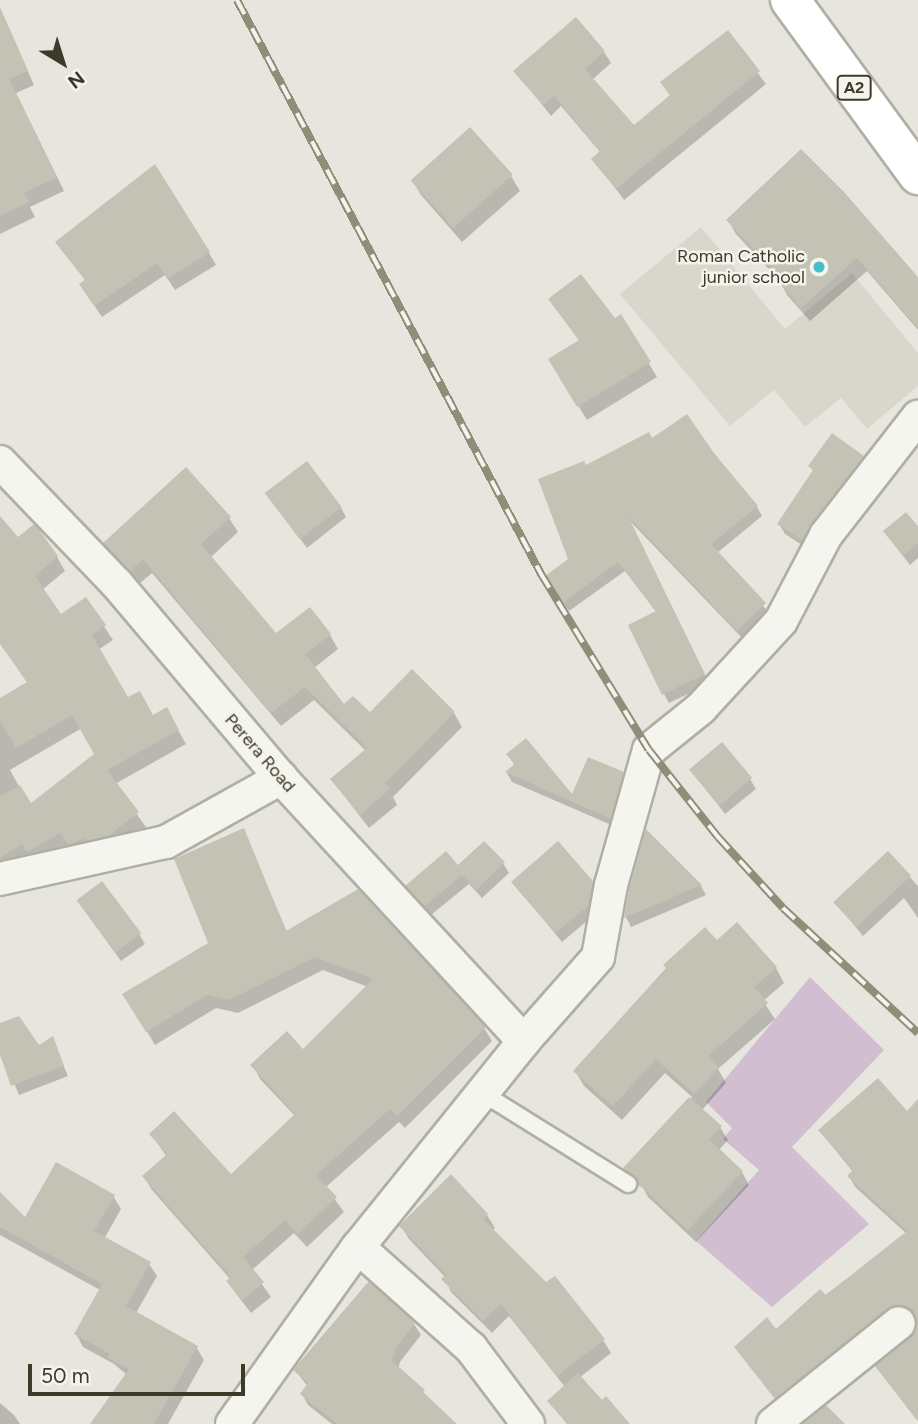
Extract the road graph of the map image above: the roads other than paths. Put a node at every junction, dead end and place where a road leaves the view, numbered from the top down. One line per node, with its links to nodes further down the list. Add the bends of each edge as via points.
1 (789, 0): 2 (highway, A2)
2 (918, 175)
3 (918, 417): 7 (street, via 826,535 781,621 702,708 649,750 611,885 598,957)
4 (0, 462): 5 (street, Perera Road, via 117,584)
5 (281, 778): 6 (street, via 166,842); 7 (street, Perera Road)
6 (0, 879)
7 (524, 1041): 8 (street)
8 (484, 1094): 9 (lane); 10 (street)
9 (628, 1184)
10 (358, 1247): 12 (street); 13 (street, via 471,1348)
11 (899, 1322): 14 (street)
12 (232, 1424)
13 (528, 1424)
14 (774, 1424)

